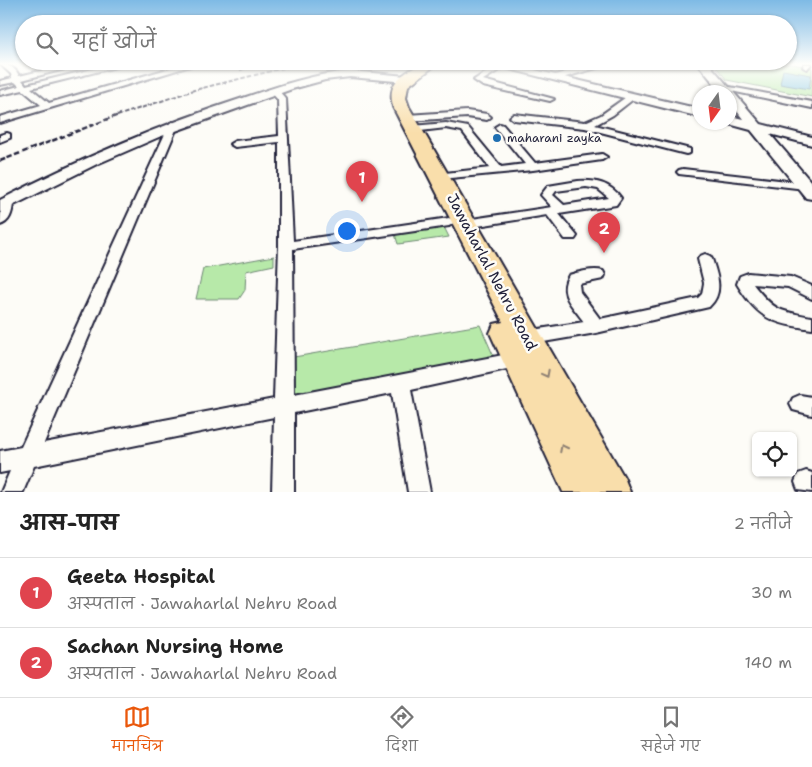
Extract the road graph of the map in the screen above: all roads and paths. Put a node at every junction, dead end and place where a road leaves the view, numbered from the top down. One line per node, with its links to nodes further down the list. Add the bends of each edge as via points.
1 (26, 87): 11 (street); 15 (street)
2 (83, 87): 9 (street)
3 (114, 87): 20 (street)
4 (292, 87): 10 (street)
5 (392, 87): 45 (highway, Jawaharlal Nehru Road, via 388,90 389,104)
6 (400, 87): 27 (highway, Jawaharlal Nehru Road, via 397,93)
7 (496, 87): 16 (street)
8 (591, 87): 14 (street)
9 (76, 89)
10 (274, 91): 28 (street); 32 (street, via 282,99)
11 (0, 93)
12 (737, 93): 19 (street)
13 (49, 96): 15 (street)
14 (632, 97): 21 (street); 29 (street)
15 (40, 98): 20 (street)
16 (550, 99)
17 (445, 103): 22 (street)
18 (737, 104): 31 (street)
19 (812, 105)
20 (47, 106): 25 (street)
21 (692, 111)
22 (456, 114): 23 (street); 27 (street)
23 (487, 117)
24 (514, 117): 29 (street)
25 (0, 120)
26 (737, 122): 31 (street)
27 (410, 124): 38 (street, via 461,127); 40 (highway, Jawaharlal Nehru Road)
28 (173, 125): 42 (street); 56 (street)
29 (585, 125): 35 (street)
30 (500, 127): 37 (street)
31 (757, 127): 33 (street); 41 (street)
32 (284, 138): 34 (street); 47 (street)
33 (812, 141)
34 (235, 144)
35 (686, 152)
36 (602, 158): 37 (street)
37 (533, 167): 38 (street)
38 (498, 171): 40 (street)
39 (683, 172): 41 (street)
40 (440, 176): 45 (highway, Jawaharlal Nehru Road)
41 (807, 185)
42 (3, 206): 44 (street, via 5,214)
43 (555, 210): 43 (street, via 612,202 616,198 601,185 593,183 552,188 547,195); 45 (street); 46 (street)
44 (0, 220)
45 (457, 223): 47 (street); 53 (highway, Jawaharlal Nehru Road)
46 (570, 236)
47 (286, 246): 55 (street)
48 (705, 259): 52 (street, via 712,290 710,299)
49 (598, 274): 52 (street, via 574,280 571,284 572,293)
50 (812, 293): 51 (street, via 791,282 745,280 768,314)
51 (812, 323)
52 (596, 326): 53 (street)
53 (523, 349): 54 (street); 61 (highway, Jawaharlal Nehru Road, one-way to 53); 62 (highway, Jawaharlal Nehru Road, one-way to 62)
54 (400, 384): 55 (street); 60 (street)
55 (283, 408): 56 (street); 59 (street)
56 (27, 457): 57 (street); 58 (street)
57 (0, 462)
58 (12, 492)
59 (283, 492)
60 (419, 492)
61 (585, 492)
62 (608, 492)

